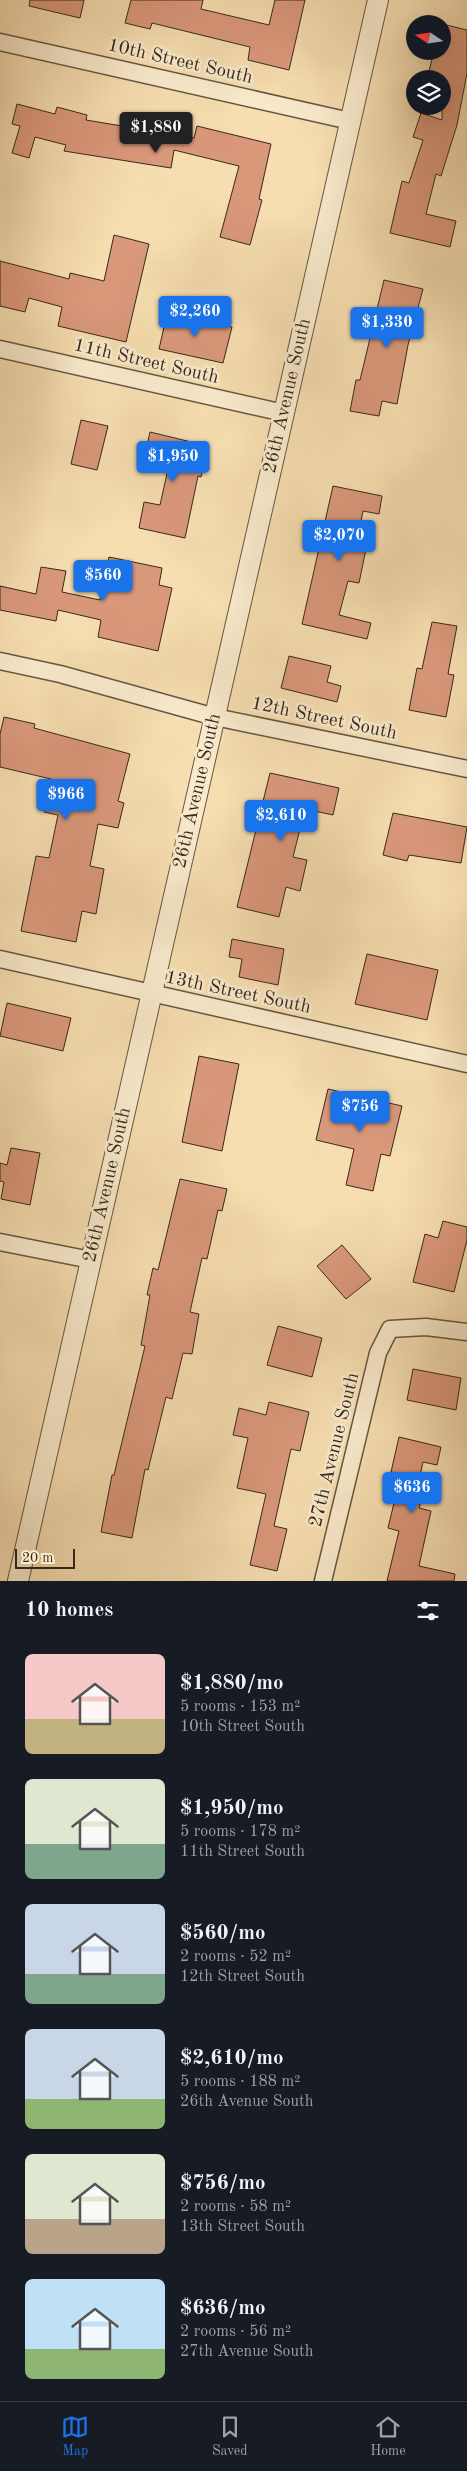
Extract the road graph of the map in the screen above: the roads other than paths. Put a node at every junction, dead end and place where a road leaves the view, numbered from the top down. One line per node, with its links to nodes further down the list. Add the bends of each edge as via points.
1 (378, 0): 3 (street, 26th Avenue South)
2 (0, 42): 3 (street, 10th Street South)
3 (350, 121): 5 (street, 26th Avenue South)
4 (0, 349): 5 (street, 11th Street South)
5 (284, 413): 7 (street, 26th Avenue South)
6 (0, 660): 7 (street, 12th Street South)
7 (215, 717): 8 (street, 12th Street South); 10 (street, 26th Avenue South)
8 (467, 769)
9 (0, 959): 10 (street, 13th Street South)
10 (152, 995): 11 (street, 13th Street South); 13 (street, 26th Avenue South)
11 (467, 1064)
12 (0, 1242): 13 (street)
13 (91, 1260): 15 (street, 26th Avenue South)
14 (467, 1332): 16 (street, 27th Avenue South, via 426,1327 390,1329 378,1353)
15 (18, 1581)
16 (323, 1581)

